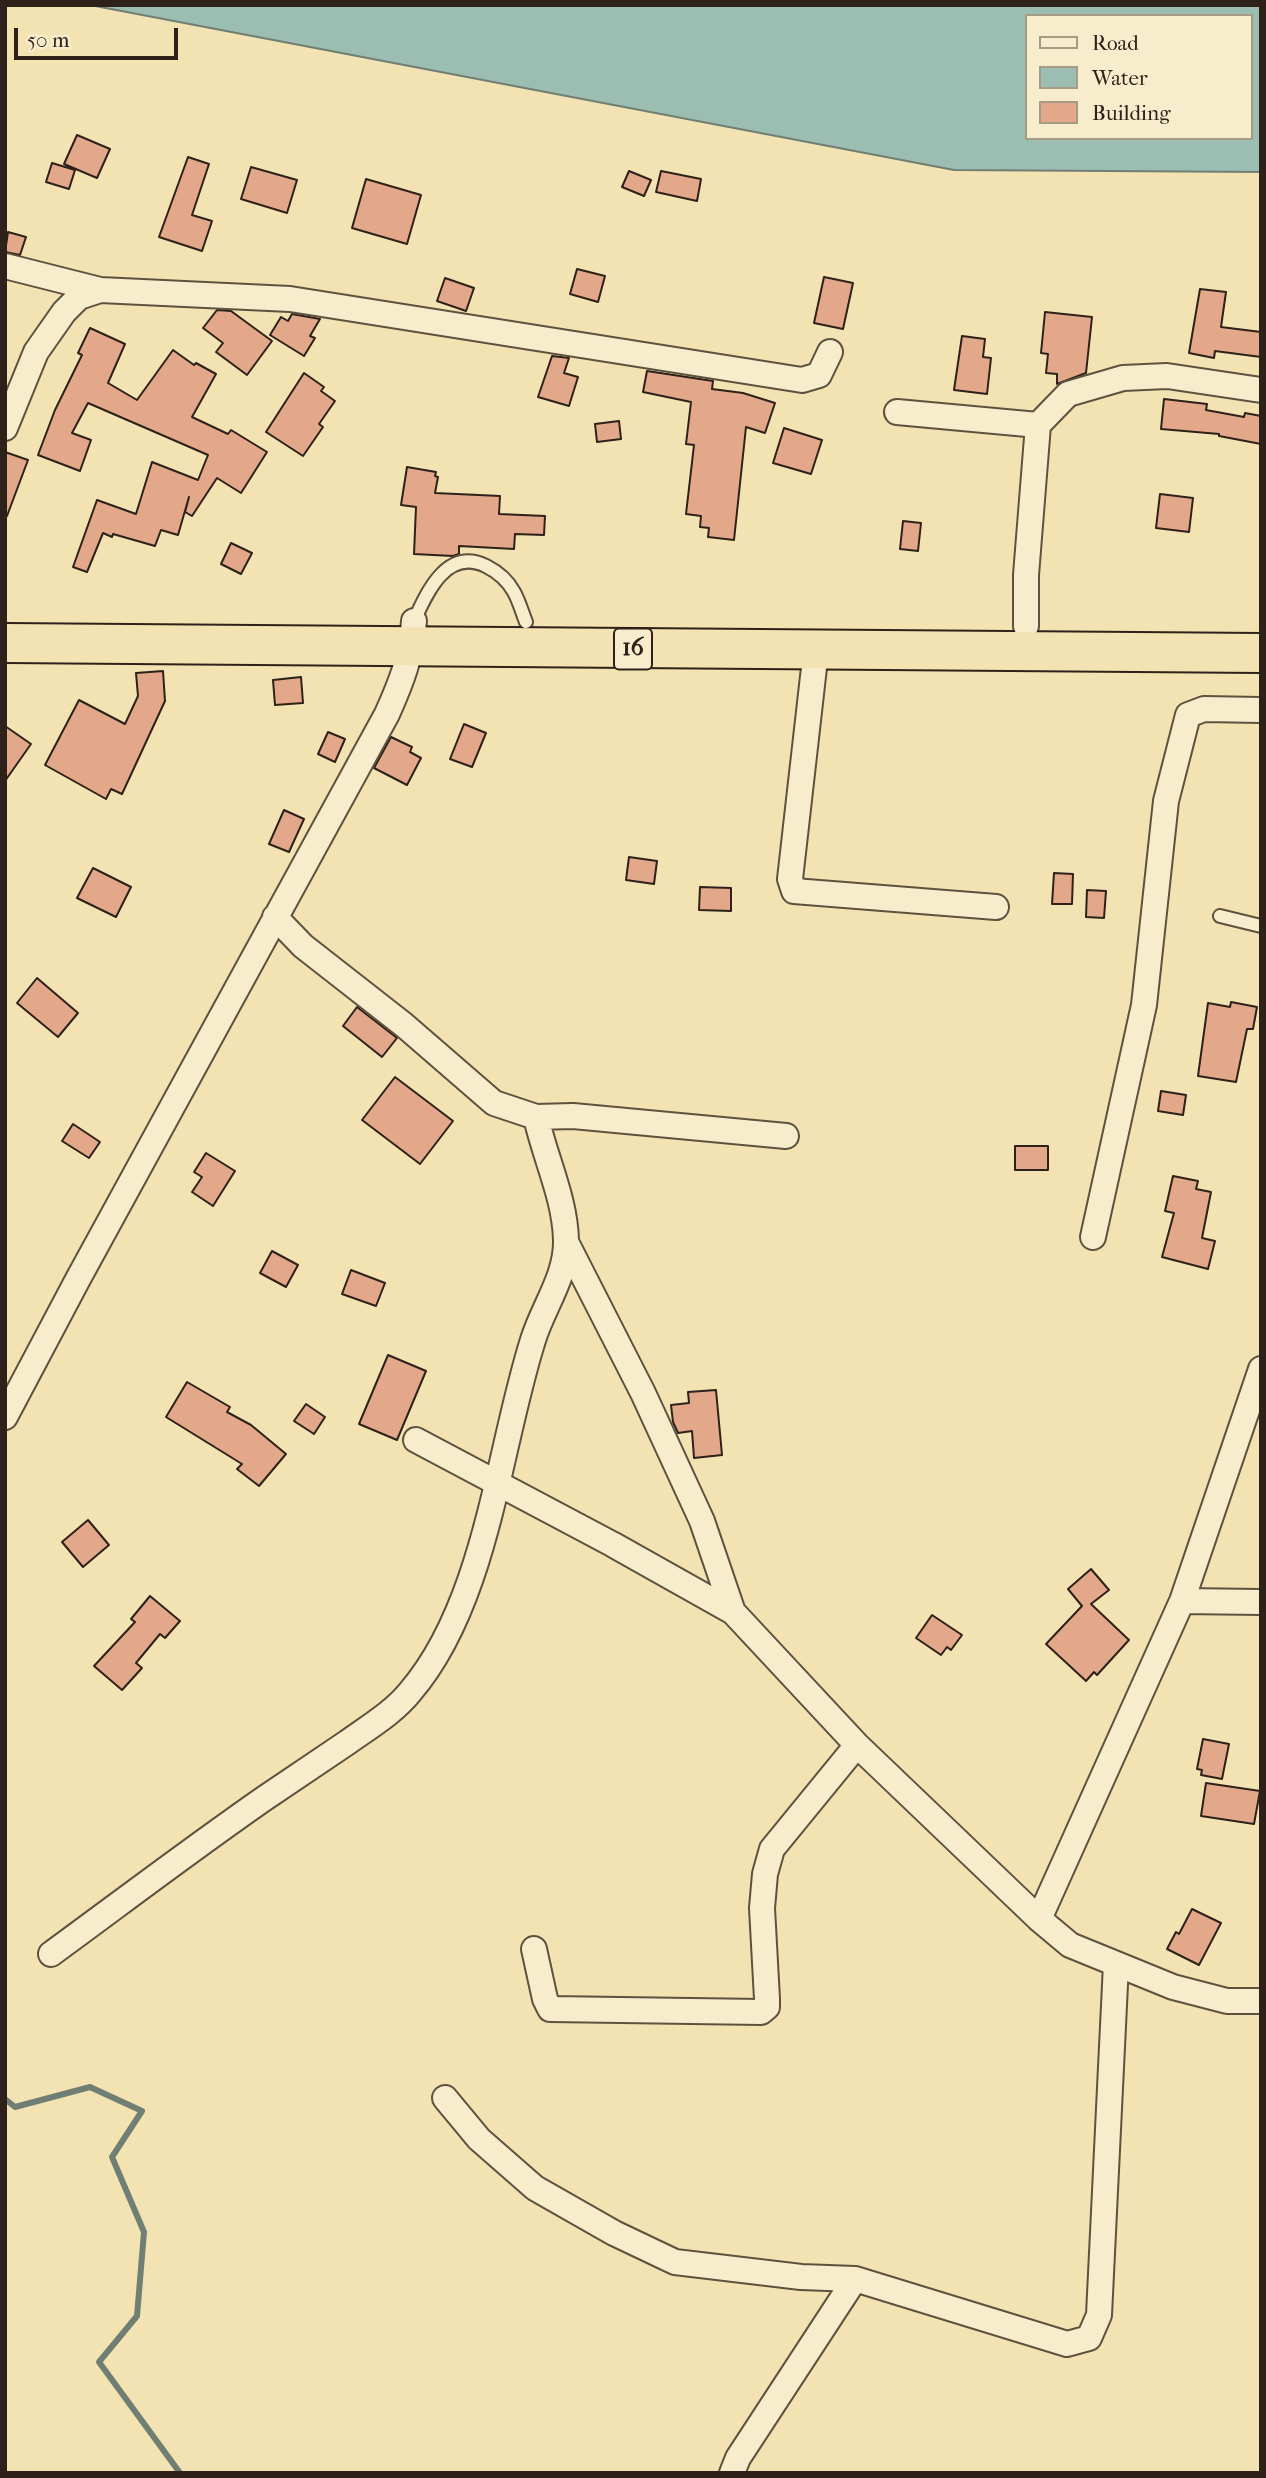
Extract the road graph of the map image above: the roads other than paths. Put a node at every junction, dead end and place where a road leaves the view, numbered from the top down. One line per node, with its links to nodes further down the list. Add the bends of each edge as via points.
1 (5, 266): 2 (street)
2 (100, 290): 3 (street, via 290,299 802,380 819,375); 7 (street, via 79,297 36,352)
3 (830, 352)
4 (1261, 390): 6 (street, via 1167,376 1123,378 1068,394)
5 (897, 412): 6 (street)
6 (1038, 425): 10 (street)
7 (5, 428)
8 (5, 619): 12 (highway, 16)
9 (526, 622): 10 (highway, 16); 12 (highway, 16); 12 (lane, via 513,591 499,573 466,561 454,563 432,584)
10 (1026, 626): 11 (highway, 16)
11 (1261, 626)
12 (413, 634): 13 (highway, 16); 14 (highway, 16); 19 (street, via 387,714)
13 (5, 643)
14 (816, 650): 15 (highway, 16); 17 (street, via 790,879 794,891)
15 (1261, 653)
16 (1261, 710): 23 (street, via 1204,709 1188,715 1166,801 1143,1005)
17 (996, 906)
18 (1220, 916): 20 (lane)
19 (275, 917): 21 (street, via 303,946 494,1103); 26 (street)
20 (1261, 926)
21 (536, 1117): 22 (street, via 573,1116); 24 (street, via 561,1202)
22 (786, 1136)
23 (1093, 1237)
24 (566, 1242): 28 (street, via 557,1284 533,1338); 31 (street, via 702,1521)
25 (1261, 1369): 29 (street)
26 (5, 1416)
27 (416, 1440): 28 (street)
28 (497, 1483): 31 (street); 35 (street, via 469,1583 442,1649 410,1693 372,1726)
29 (1182, 1601): 30 (street); 33 (street)
30 (1261, 1602)
31 (733, 1612): 32 (street)
32 (857, 1745): 33 (street); 34 (street, via 772,1849 762,1908 767,1999 761,2012 550,2009)
33 (1039, 1919): 36 (street, via 1070,1945)
34 (534, 1949)
35 (51, 1954)
36 (1116, 1964): 37 (street, via 1173,1987 1227,2001); 39 (street, via 1099,2315 1089,2339 1067,2344)
37 (1261, 2001)
38 (446, 2098): 39 (street, via 479,2139 534,2188 675,2262)
39 (855, 2279): 40 (street)
40 (732, 2473)

